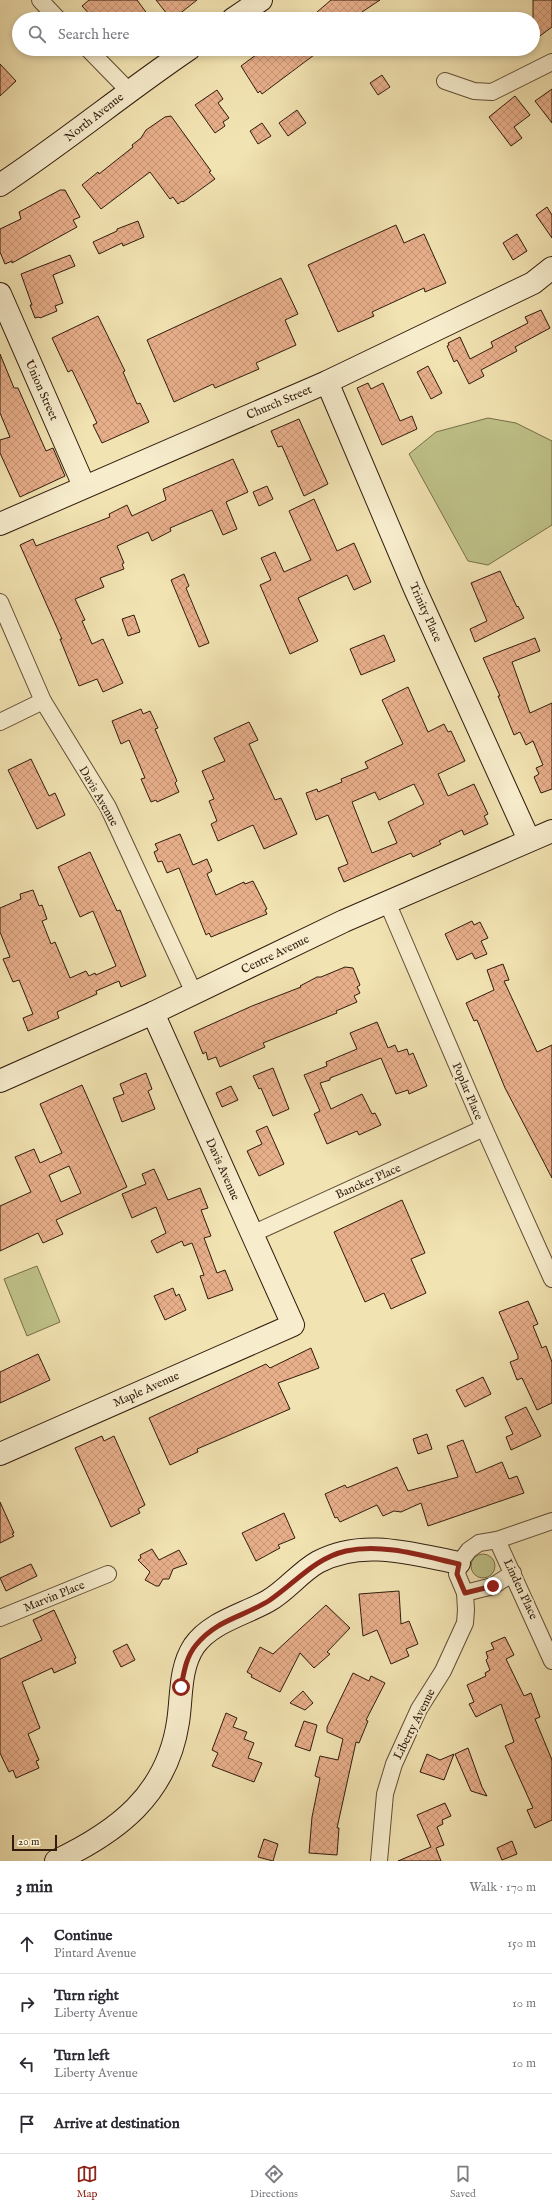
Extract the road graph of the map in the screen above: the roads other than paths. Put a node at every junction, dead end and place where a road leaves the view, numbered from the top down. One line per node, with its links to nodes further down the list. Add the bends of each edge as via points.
1 (40, 0): 3 (street)
2 (261, 0): 4 (street)
3 (51, 12)
4 (243, 12)
5 (95, 56): 9 (street)
6 (179, 56): 9 (street, North Avenue)
7 (552, 62): 8 (street, via 492,92 474,91)
8 (445, 81)
9 (128, 90): 10 (street, North Avenue, via 49,152)
10 (0, 185)
11 (552, 268): 13 (street, Church Street, via 533,283)
12 (0, 294): 14 (street, Union Street)
13 (327, 382): 14 (street, Church Street); 20 (street, Trinity Place, via 415,589)
14 (84, 486): 15 (street, Church Street)
15 (0, 524)
16 (0, 602): 17 (street, Davis Avenue)
17 (43, 701): 18 (street); 22 (street, Davis Avenue, via 108,807)
18 (0, 722)
19 (552, 830): 20 (street, Centre Avenue)
20 (529, 840): 21 (street, Centre Avenue)
21 (387, 902): 22 (street, Centre Avenue); 25 (street, Poplar Place)
22 (194, 993): 23 (street, Centre Avenue)
23 (153, 1013): 24 (street, Centre Avenue); 26 (street, Davis Avenue)
24 (0, 1081)
25 (484, 1128): 26 (street, Bancker Place); 27 (street, Poplar Place)
26 (252, 1234): 28 (street, Davis Avenue)
27 (552, 1279)
28 (293, 1325): 29 (street, Maple Avenue)
29 (0, 1454)
30 (552, 1521): 31 (street)
31 (497, 1540): 32 (street, via 479,1543 469,1550); 33 (street, Linden Place)
32 (459, 1564): 35 (street, Liberty Avenue, via 457,1574); 38 (street, via 376,1548 346,1551 318,1562 269,1600 209,1630 194,1646 186,1663 178,1724 171,1750 160,1775 145,1799 126,1819 101,1838)
33 (514, 1573): 35 (street, via 493,1586); 37 (street, Linden Place)
34 (108, 1574): 36 (street, Marvin Place)
35 (465, 1593): 39 (street, Liberty Avenue, via 464,1623 454,1649 419,1709 394,1764 385,1794)
36 (0, 1618)
37 (552, 1661)
38 (56, 1861)
39 (379, 1861)

